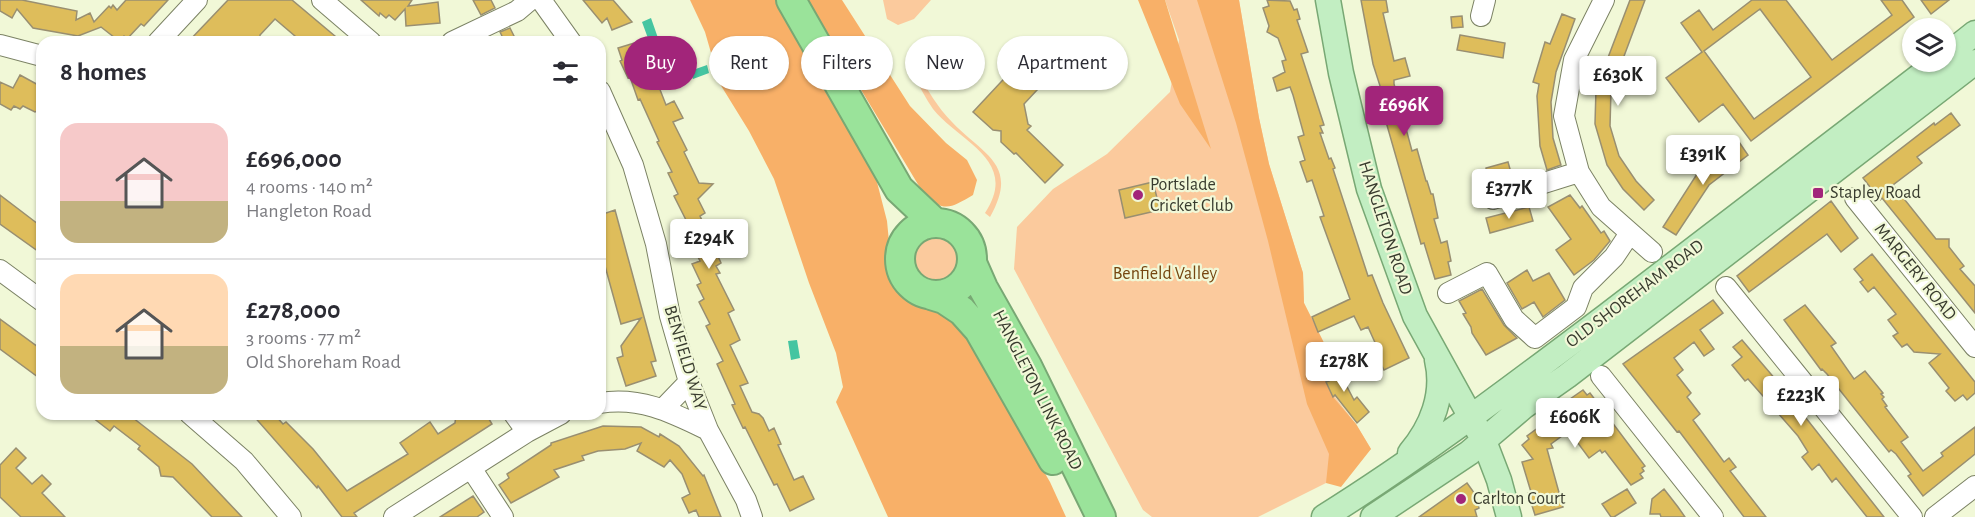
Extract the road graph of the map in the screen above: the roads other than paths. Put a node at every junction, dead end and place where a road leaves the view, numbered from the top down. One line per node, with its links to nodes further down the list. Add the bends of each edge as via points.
1 (197, 0): 9 (street)
2 (322, 0): 10 (street)
3 (530, 0): 11 (street, via 517,11)
4 (541, 0): 12 (street)
5 (791, 0): 20 (highway)
6 (1328, 0): 34 (main road, HANGLETON ROAD, via 1369,189 1415,316)
7 (1595, 4): 19 (street, via 1574,60 1564,116)
8 (1975, 33): 14 (main road)
9 (164, 36)
10 (364, 36)
11 (465, 36)
12 (567, 36)
13 (0, 45): 15 (street)
14 (1956, 48)
15 (36, 54)
16 (1975, 62): 45 (main road, OLD SHOREHAM ROAD, via 1523,407)
17 (1925, 72): 39 (main road, OLD SHOREHAM ROAD)
18 (606, 104): 36 (street, BENFIELD WAY, via 633,165)
19 (1578, 172): 21 (street); 24 (street, via 1601,207)
20 (898, 189): 23 (highway); 25 (highway)
21 (1492, 198)
22 (1855, 198): 33 (street, MARGERY ROAD)
23 (935, 223): 25 (highway, via 921,225); 27 (highway, via 957,229 965,237)
24 (1630, 234): 26 (street); 30 (street, via 1614,257 1583,288 1576,307 1535,338 1514,319 1487,273)
25 (905, 241): 31 (highway, via 900,253 904,277 912,286)
26 (1652, 252)
27 (972, 263): 31 (highway, via 969,275 954,291); 54 (highway, HANGLETON LINK ROAD)
28 (0, 270): 32 (street)
29 (1726, 287): 59 (street)
30 (1448, 293)
31 (931, 295): 53 (highway, HANGLETON LINK ROAD, via 944,298 962,311 978,330 1054,461)
32 (36, 297)
33 (1975, 347)
34 (1434, 349): 39 (main road, HANGLETON ROAD); 47 (main road, via 1440,385 1431,420 1417,444)
35 (1601, 376): 58 (street)
36 (689, 382): 38 (street); 43 (street, BENFIELD WAY)
37 (606, 402): 38 (street, via 642,403)
38 (663, 409): 43 (street)
39 (1471, 416): 45 (main road, HANGLETON ROAD); 47 (main road, OLD SHOREHAM ROAD)
40 (197, 420): 49 (street, via 244,461)
41 (518, 420): 44 (street)
42 (550, 420): 44 (street)
43 (708, 430): 52 (street, BENFIELD WAY)
44 (527, 432): 46 (street)
45 (1484, 441): 56 (main road, OLD SHOREHAM ROAD); 57 (main road, HANGLETON ROAD)
46 (471, 468): 50 (street); 51 (street)
47 (1387, 476): 55 (main road, OLD SHOREHAM ROAD)
48 (1975, 486): 60 (street)
49 (291, 517)
50 (394, 517)
51 (503, 517)
52 (752, 517)
53 (1079, 517)
54 (1101, 517)
55 (1324, 517)
56 (1373, 517)
57 (1509, 517)
58 (1713, 517)
59 (1912, 517)
60 (1935, 517)

